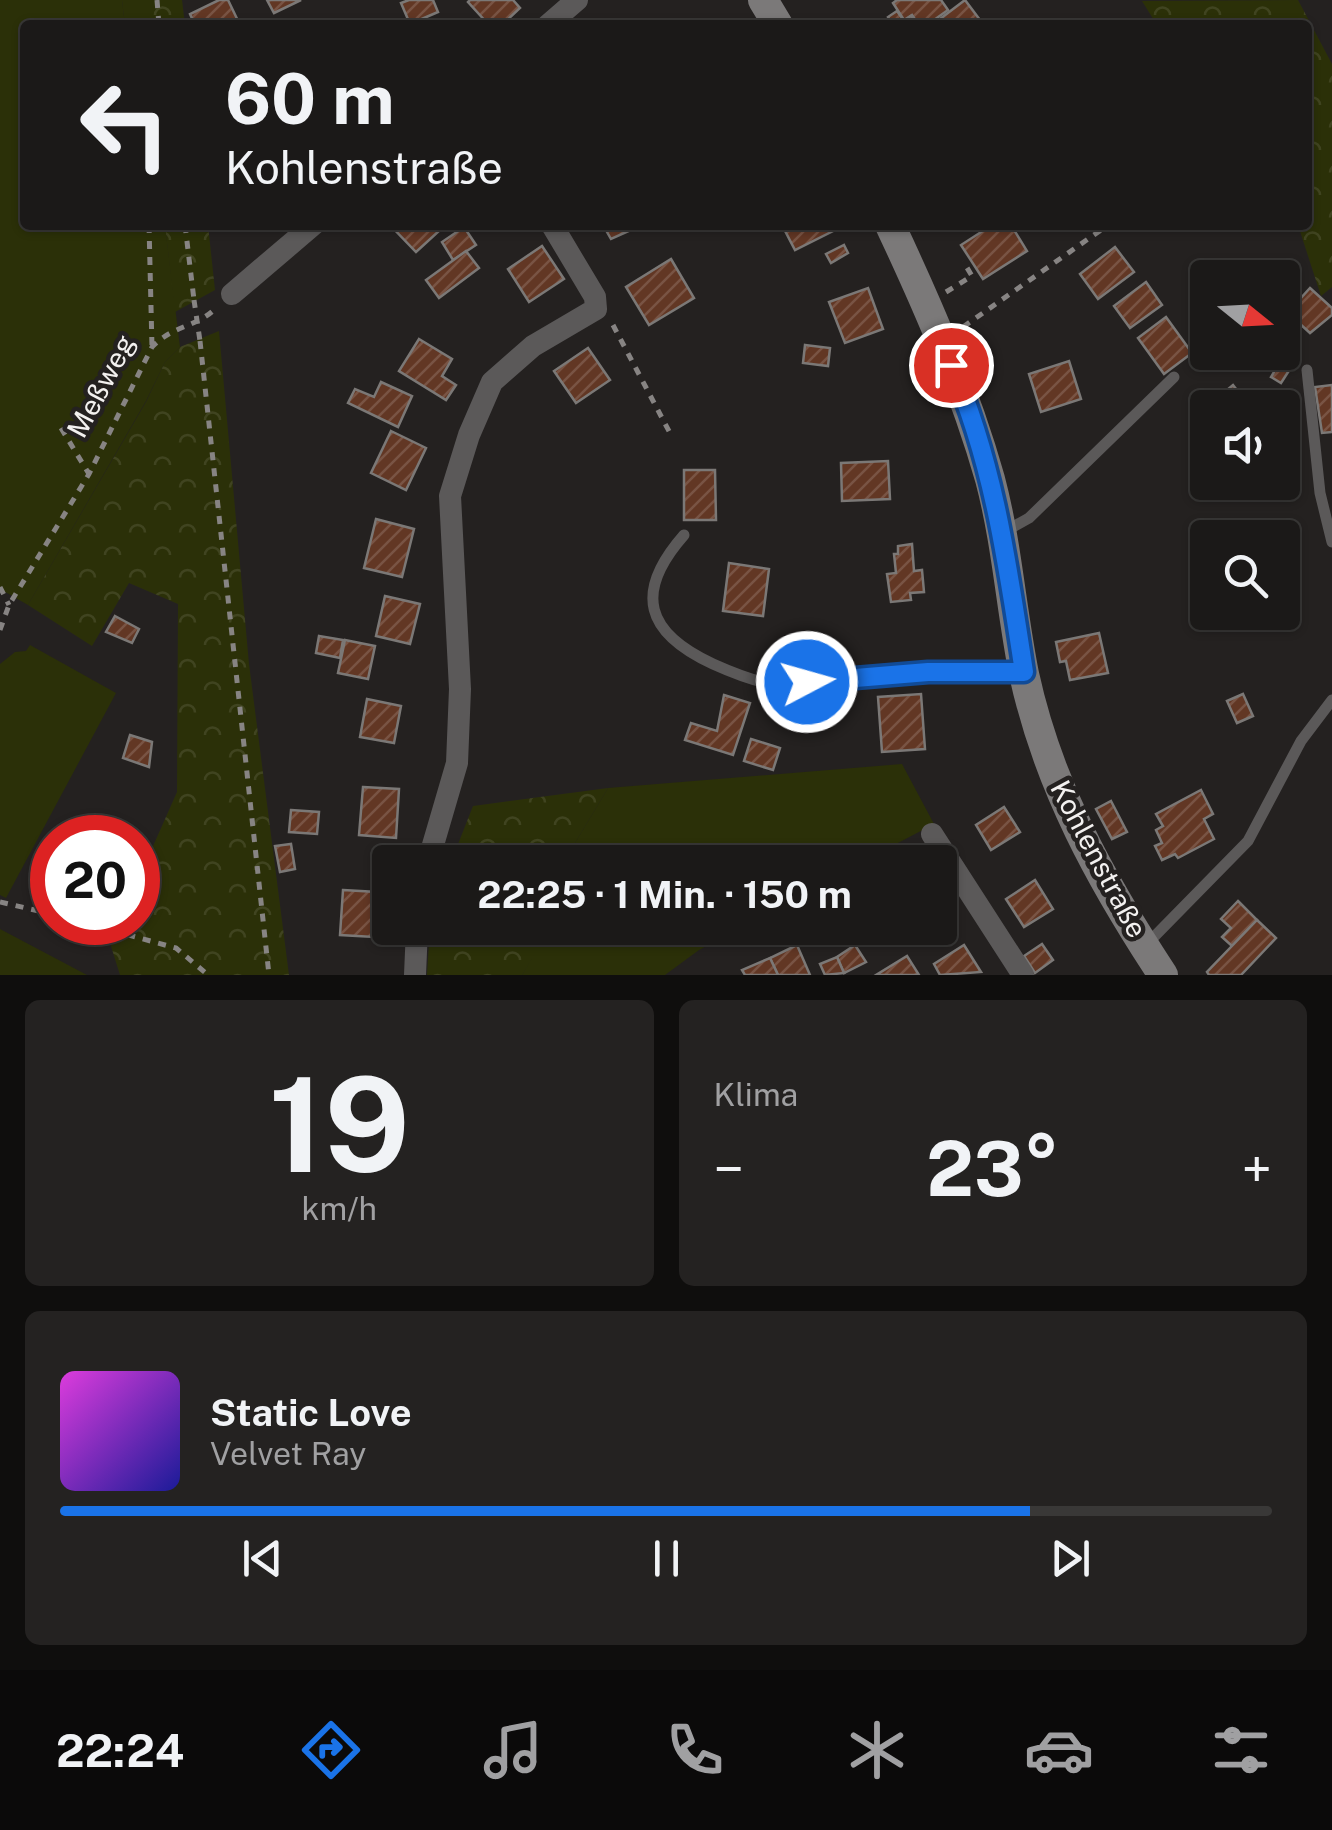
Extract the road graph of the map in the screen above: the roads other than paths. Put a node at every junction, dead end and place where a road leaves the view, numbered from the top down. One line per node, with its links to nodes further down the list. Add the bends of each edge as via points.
1 (577, 0): 2 (street)
2 (554, 20)
3 (307, 230): 6 (street)
4 (555, 230): 15 (street, via 596,308 533,346 492,382 450,496 457,763)
5 (892, 230): 9 (street, Kohlenstraße, via 963,392)
6 (232, 294)
7 (1307, 370): 11 (lane)
8 (1174, 377): 9 (lane, via 1028,518)
9 (1002, 534): 12 (street, Kohlenstraße)
10 (684, 535): 12 (lane, via 664,557 655,581 657,621 682,650 729,672 780,686 928,672)
11 (1332, 542)
12 (1012, 672): 17 (street, Kohlenstraße, via 1067,810)
13 (1332, 700): 17 (lane, via 1301,741 1248,841)
14 (932, 834): 19 (street)
15 (433, 845)
16 (416, 945): 18 (street)
17 (1145, 947): 20 (street, Kohlenstraße)
18 (415, 975)
19 (1023, 975)
20 (1164, 975)

